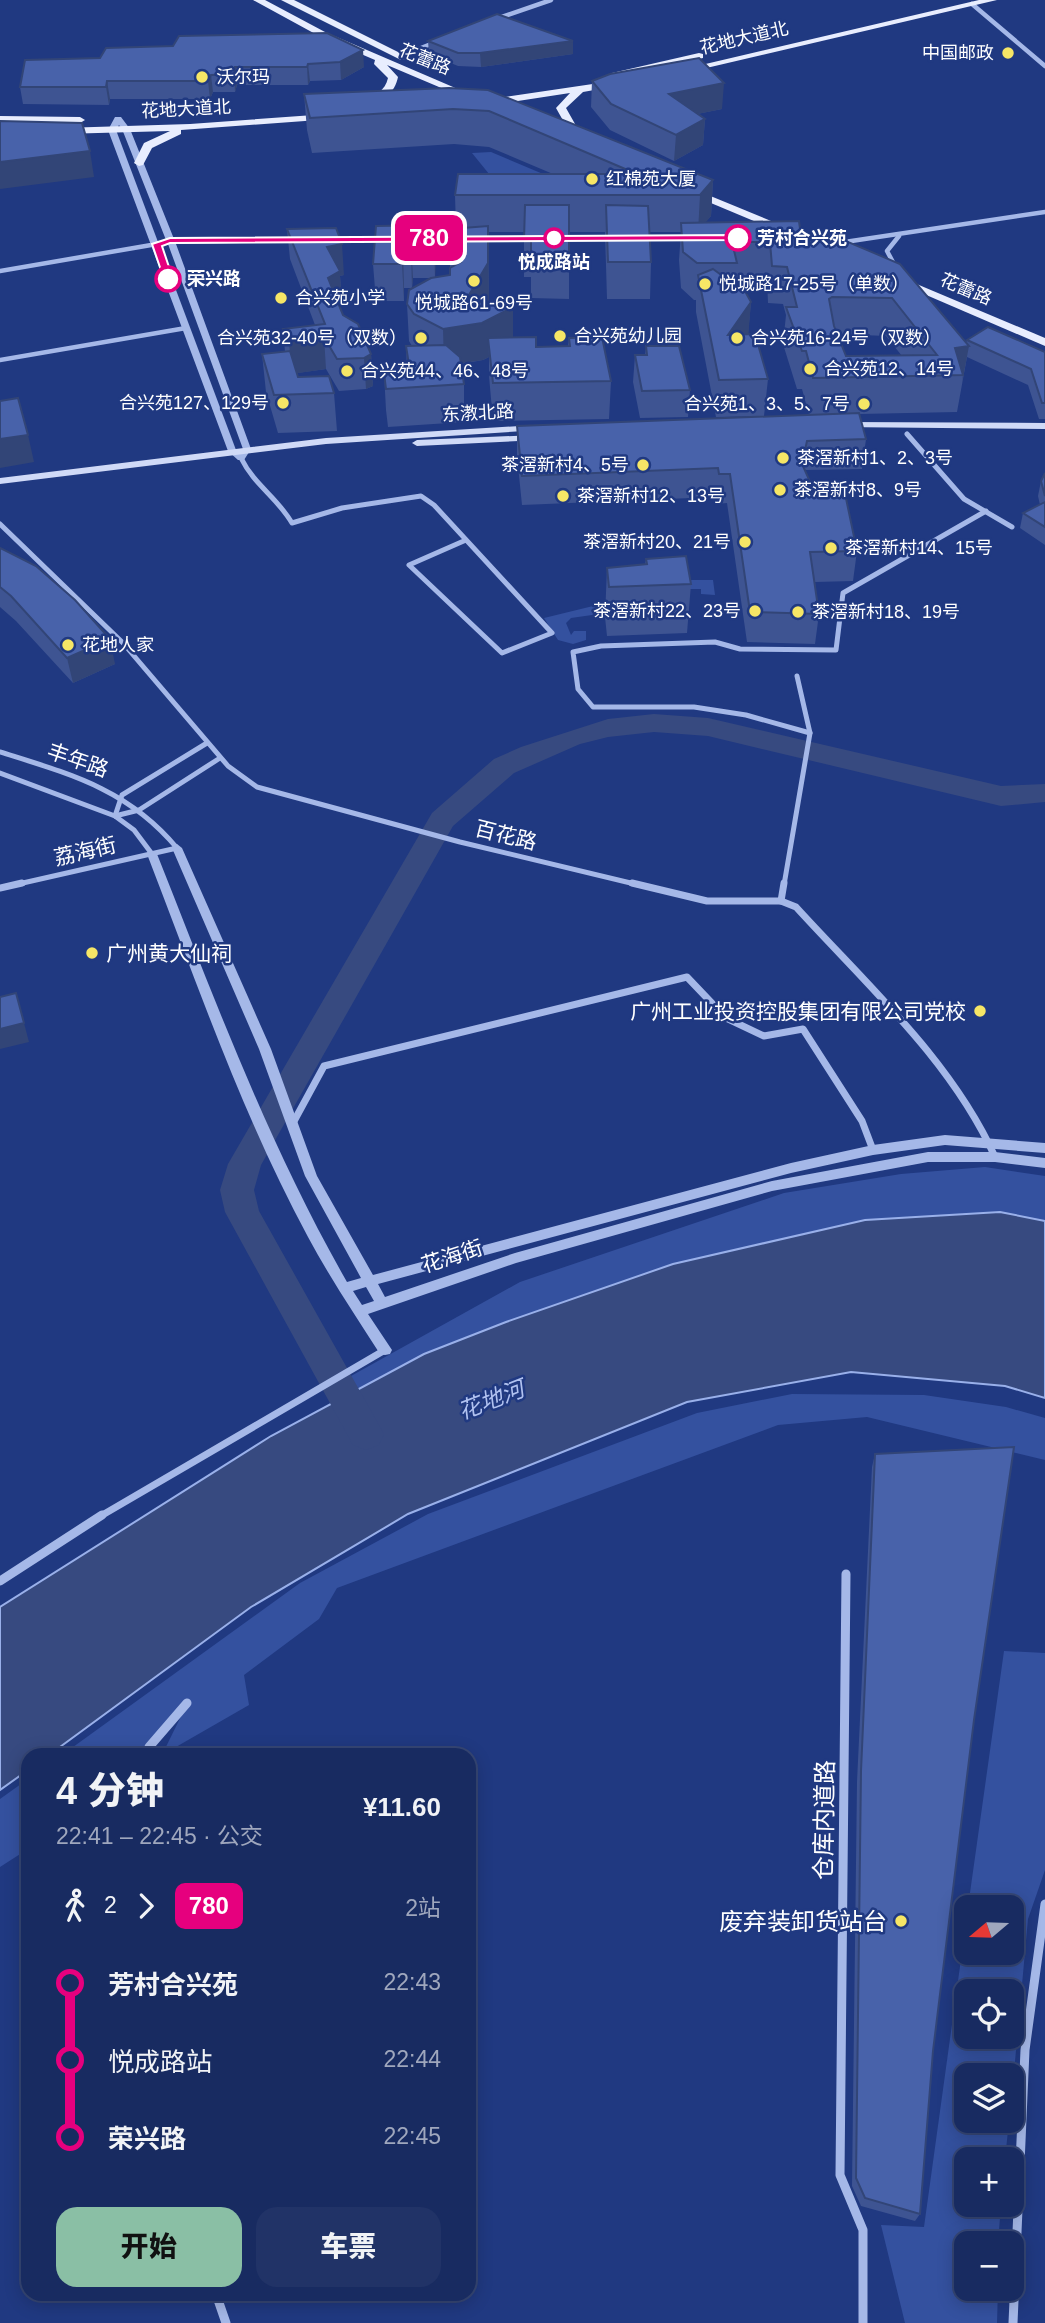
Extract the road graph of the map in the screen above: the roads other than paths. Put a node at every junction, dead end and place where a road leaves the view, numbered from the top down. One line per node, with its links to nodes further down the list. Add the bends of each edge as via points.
1 (258, 0): 9 (main road, 花蕾路)
2 (286, 0): 10 (main road, 花蕾路)
3 (551, 0): 7 (street)
4 (946, 0): 13 (main road, 花地大道北, via 628,71)
5 (992, 0): 6 (main road, 花地大道北)
6 (972, 5): 11 (street); 12 (main road, 花地大道北)
7 (491, 21)
8 (446, 38): 10 (street)
9 (370, 55): 13 (main road, 花蕾路); 18 (main road, via 393,77 386,93)
10 (401, 56): 13 (main road, 花蕾路)
11 (1045, 66)
12 (578, 91): 15 (main road, 花地大道北); 24 (main road, via 561,108 575,136)
13 (478, 94): 14 (main road, 花地大道北); 15 (main road, 花地大道北); 17 (main road, 花地大道北); 21 (main road, 花蕾路)
14 (440, 96)
15 (506, 100): 19 (main road)
16 (390, 101): 18 (main road)
17 (458, 105)
18 (360, 107): 20 (main road)
19 (523, 108)
20 (373, 113)
21 (508, 113)
22 (0, 119): 23 (main road, 花地大道北)
23 (118, 119): 25 (main road, 花地大道北, via 336,111); 26 (street); 27 (street)
24 (553, 121)
25 (200, 126): 26 (main road, 花地大道北); 29 (main road, via 149,144)
26 (126, 129): 27 (main road, 花地大道北); 29 (street)
27 (112, 130): 28 (main road, 花地大道北); 38 (street)
28 (0, 131)
29 (139, 163): 39 (street)
30 (735, 209): 32 (main road); 36 (main road, 花蕾路); 37 (main road, 花蕾路, via 685,184)
31 (1045, 212): 33 (street)
32 (740, 227)
33 (901, 234): 37 (street); 48 (street, via 887,251)
34 (712, 238): 39 (street)
35 (779, 238): 36 (street)
36 (805, 239): 37 (street); 40 (main road, 花蕾路)
37 (836, 243): 40 (street); 48 (main road, 花蕾路)
38 (157, 244): 39 (street); 49 (street); 51 (street)
39 (171, 244): 43 (street); 62 (street)
40 (818, 244): 42 (street); 47 (main road, 花蕾路)
41 (704, 245): 46 (street)
42 (788, 245)
43 (310, 246)
44 (322, 246): 45 (street)
45 (398, 246)
46 (411, 246)
47 (845, 256)
48 (898, 269): 52 (main road, 花蕾路)
49 (0, 271)
50 (881, 272): 53 (main road, 花蕾路)
51 (186, 328): 54 (street); 61 (street)
52 (1045, 333)
53 (1045, 342)
54 (0, 360)
55 (827, 425): 56 (main road)
56 (1045, 426)
57 (548, 433): 62 (main road, 东漖北路)
58 (839, 434): 59 (main road)
59 (907, 434): 60 (main road); 65 (street, via 964,499)
60 (1045, 436)
61 (232, 451): 62 (main road, 东漖北路); 63 (main road, 东漖北路)
62 (244, 454): 64 (main road, 东漖北路); 68 (street, via 253,480 279,501 292,523 342,508 421,496)
63 (0, 481)
64 (0, 489)
65 (986, 512): 67 (street); 70 (street, via 843,593 836,650 740,649 715,642 601,646 573,652 578,689 593,707 694,707 746,715)
66 (0, 524): 71 (street, 百花路, via 123,643)
67 (1012, 527)
68 (466, 540): 68 (street, via 484,559 552,633 502,653 409,565)
69 (797, 676): 70 (street)
70 (810, 736): 81 (street)
71 (207, 743): 73 (street, 百花路); 75 (street)
72 (0, 752): 75 (street, 丰年路)
73 (220, 758): 76 (street); 81 (street, 百花路, via 257,787 443,837 718,903)
74 (0, 773): 77 (street, 丰年路)
75 (122, 795): 76 (street, 丰年路); 77 (street)
76 (139, 810): 77 (street); 78 (street, 丰年路, via 162,828)
77 (115, 817): 79 (street, 丰年路, via 134,830)
78 (177, 848): 79 (street, 荔海街); 82 (street, via 265,1049)
79 (152, 854): 80 (street, 荔海街); 89 (street, via 272,1154)
80 (0, 888)
81 (781, 901): 83 (street, via 796,907 931,1056)
82 (290, 1126): 85 (street, via 324,1066 687,977 726,1018 764,1036 803,1029 862,1121); 88 (street, via 317,1188)
83 (988, 1142): 84 (street, 花海街); 85 (street, 花海街, via 945,1140); 86 (street)
84 (1045, 1148)
85 (873, 1150): 88 (street, 花海街)
86 (995, 1157): 87 (street, 花海街); 90 (street, 花海街, via 906,1159 772,1185 515,1258)
87 (1045, 1163)
88 (368, 1281): 89 (street, 花海街); 90 (street)
89 (344, 1288): 91 (street)
90 (382, 1304): 91 (street, 花海街)
91 (358, 1312): 92 (street)
92 (385, 1350): 94 (street, via 181,1468)
93 (846, 1574): 100 (street, 仓库内道路, via 840,2175 863,2230)
94 (0, 1581)
95 (187, 1703): 96 (street)
96 (149, 1748)
97 (1045, 1904): 101 (street, via 1025,2050)
98 (218, 2301): 99 (street)
99 (226, 2323)
100 (863, 2323)
101 (1013, 2323)

